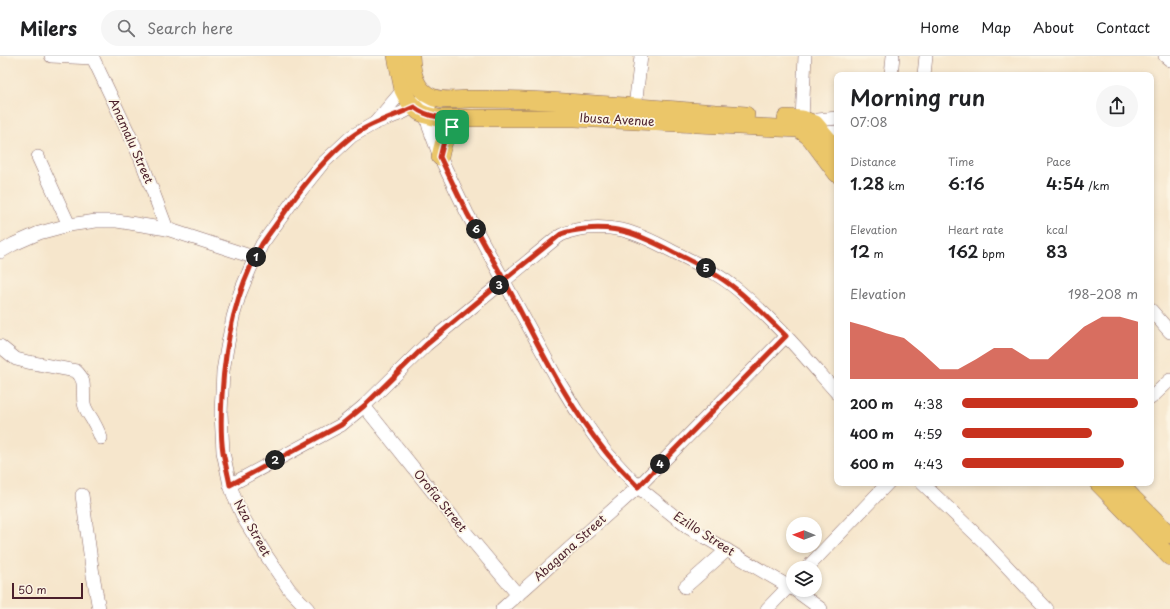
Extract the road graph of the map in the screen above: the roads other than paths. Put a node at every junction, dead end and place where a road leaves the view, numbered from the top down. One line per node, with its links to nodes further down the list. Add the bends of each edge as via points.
1 (51, 56): 9 (street)
2 (396, 56): 13 (main road)
3 (410, 56): 13 (main road, via 412,68)
4 (641, 56): 15 (street)
5 (805, 56): 20 (street)
6 (892, 56): 11 (street)
7 (926, 56): 12 (street)
8 (1165, 56): 10 (street)
9 (93, 57): 26 (street, Anamalu Street, via 140,157)
10 (1170, 60)
11 (891, 72)
12 (924, 72)
13 (409, 85): 14 (main road, via 420,88); 16 (main road, via 406,96); 19 (street, Nza Street)
14 (430, 96): 15 (main road, Ibusa Avenue, via 444,99 561,101); 16 (street)
15 (635, 107): 20 (main road, Ibusa Avenue)
16 (420, 111): 17 (main road, Ibusa Avenue, via 438,118); 19 (street); 23 (street, Ezillo Street)
17 (461, 118): 20 (main road, Ibusa Avenue, via 575,118); 23 (main road, via 446,136)
18 (834, 118): 20 (street, Ibusa Avenue, via 818,120)
19 (375, 122): 28 (street, Nza Street, via 352,136 323,163 262,244)
20 (812, 130): 21 (main road); 24 (main road)
21 (834, 148)
22 (38, 157): 25 (street)
23 (440, 157): 29 (street, Ezillo Street)
24 (834, 169)
25 (69, 225): 26 (street, via 96,220); 27 (street, via 39,233)
26 (167, 229): 28 (street)
27 (0, 252)
28 (256, 258): 39 (street, Nza Street, via 240,293 223,371 221,428)
29 (504, 280): 32 (street, via 561,234 592,228 622,230 637,234 716,274 742,294); 37 (street, via 426,345); 44 (street, Ezillo Street, via 576,410 605,451)
30 (1154, 313): 31 (street)
31 (1170, 332)
32 (786, 336): 35 (street); 44 (street, Abagana Street)
33 (0, 346): 38 (street, via 16,359 76,370 84,383 86,409)
34 (1170, 380): 36 (street)
35 (834, 390)
36 (1154, 395)
37 (364, 406): 39 (street, via 341,425); 53 (street, Orofia Street)
38 (101, 438)
39 (230, 485): 56 (street, Nza Street, via 244,519 266,555)
40 (885, 486): 49 (street)
41 (925, 486): 60 (street, via 984,542)
42 (1101, 486): 48 (main road)
43 (1122, 486): 46 (main road)
44 (638, 487): 47 (street, Ezillo Street, via 689,528); 53 (street, Abagana Street)
45 (82, 495): 55 (street)
46 (1170, 536)
47 (727, 550): 50 (street, Ezillo Street); 51 (street)
48 (1170, 557)
49 (814, 561)
50 (786, 583)
51 (685, 587)
52 (786, 593): 58 (street)
53 (518, 595): 57 (street, Abagana Street)
54 (806, 597): 59 (street, Ezillo Street)
55 (99, 609)
56 (308, 609)
57 (502, 609)
58 (767, 609)
59 (821, 609)
60 (1047, 609)

